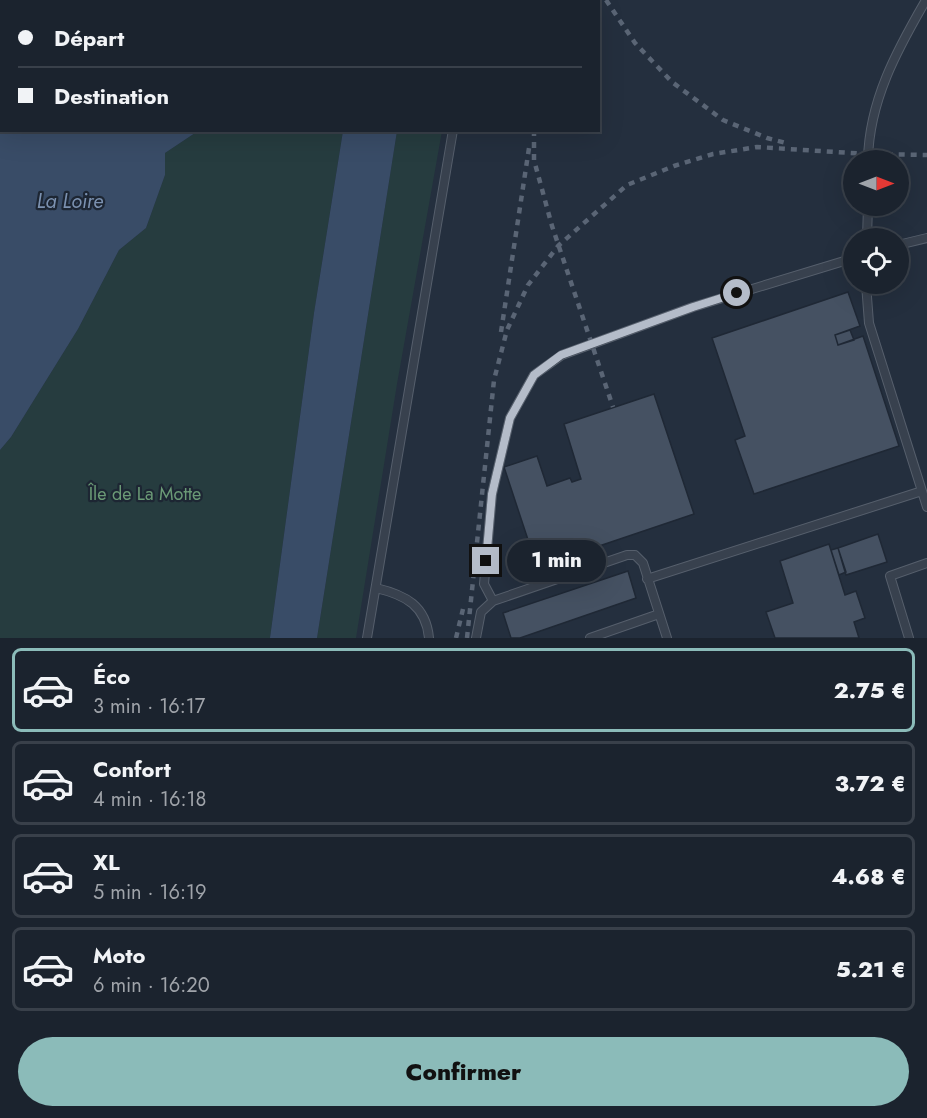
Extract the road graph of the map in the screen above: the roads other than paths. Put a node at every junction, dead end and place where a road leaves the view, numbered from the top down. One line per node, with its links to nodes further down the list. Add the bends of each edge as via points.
1 (926, 0): 3 (lane, via 882,87)
2 (453, 132): 12 (lane)
3 (869, 150)
4 (927, 238): 5 (lane)
5 (909, 242)
6 (843, 261): 13 (lane, via 693,307 561,355 534,375 510,418 492,494 484,584)
7 (867, 294): 8 (lane, via 869,323)
8 (922, 491): 9 (lane); 11 (lane)
9 (927, 507)
10 (927, 563): 20 (lane, via 890,576)
11 (647, 579): 13 (lane, via 639,558 627,555); 14 (lane)
12 (376, 588): 15 (lane); 16 (lane, via 411,601 422,613)
13 (493, 601): 17 (lane, via 480,612)
14 (659, 614): 18 (lane); 19 (lane)
15 (367, 638)
16 (429, 638)
17 (476, 638)
18 (590, 638)
19 (666, 638)
20 (909, 638)

